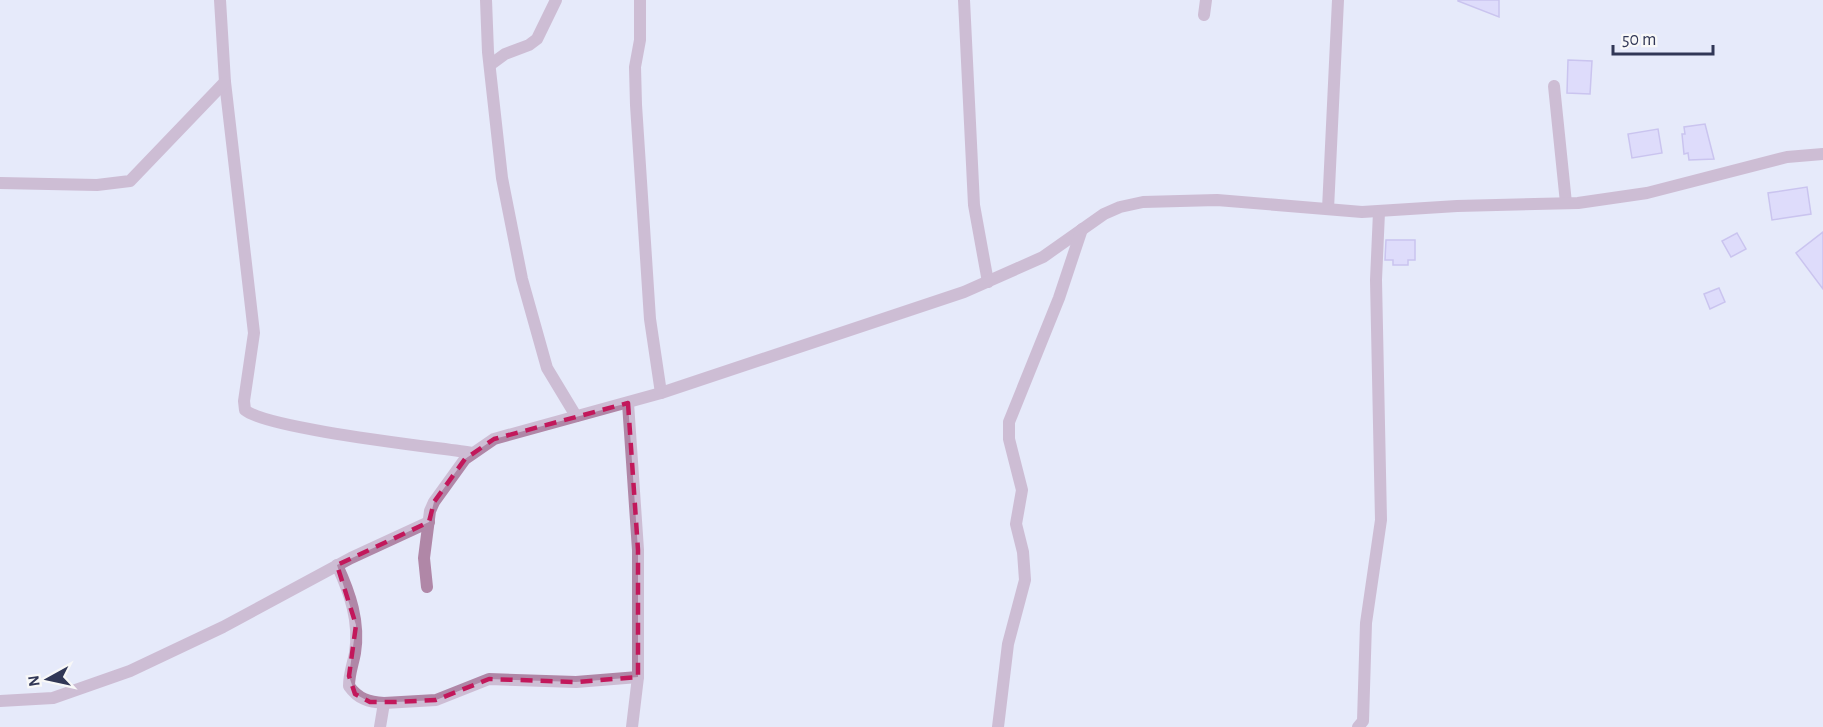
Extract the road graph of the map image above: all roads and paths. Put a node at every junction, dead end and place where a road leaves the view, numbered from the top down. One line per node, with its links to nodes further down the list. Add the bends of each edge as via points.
1 (220, 0): 10 (street)
2 (486, 0): 9 (street)
3 (556, 0): 9 (street, via 537,39)
4 (640, 0): 19 (street, via 636,105 650,319)
5 (964, 0): 18 (street, via 974,205)
6 (1206, 0): 8 (street)
7 (1338, 0): 15 (street)
8 (1204, 15)
9 (489, 65): 21 (street, via 502,178 522,279 547,368)
10 (225, 82): 13 (street, via 130,181 97,185); 22 (street, via 254,333 245,410 258,417 311,428)
11 (1554, 86): 14 (street)
12 (1823, 154): 14 (street, via 1778,159 1647,193)
13 (0, 183)
14 (1566, 203): 16 (street)
15 (1328, 209): 16 (street); 17 (street, via 1217,200 1143,202 1120,207)
16 (1379, 212): 32 (street, via 1376,303 1381,520 1366,623 1364,721)
17 (1082, 229): 18 (street, via 1043,256); 31 (street, via 1010,422 1022,490 1016,524 1025,580 1008,644)
18 (988, 282): 19 (street)
19 (662, 393): 20 (street)
20 (628, 403): 21 (street); 26 (street, via 638,550)
21 (576, 416): 22 (street, via 494,439)
22 (473, 453): 23 (street, via 434,502)
23 (429, 522): 24 (street); 25 (street, via 424,558)
24 (337, 565): 27 (street, via 223,627 130,671 53,698); 28 (street, via 353,605 356,625 356,652 349,686 370,702)
25 (427, 587)
26 (638, 677): 28 (street, via 576,682 489,679 436,700); 30 (street)
27 (0, 700)
28 (384, 703): 29 (street)
29 (380, 727)
30 (632, 727)
31 (998, 727)
32 (1358, 727)

